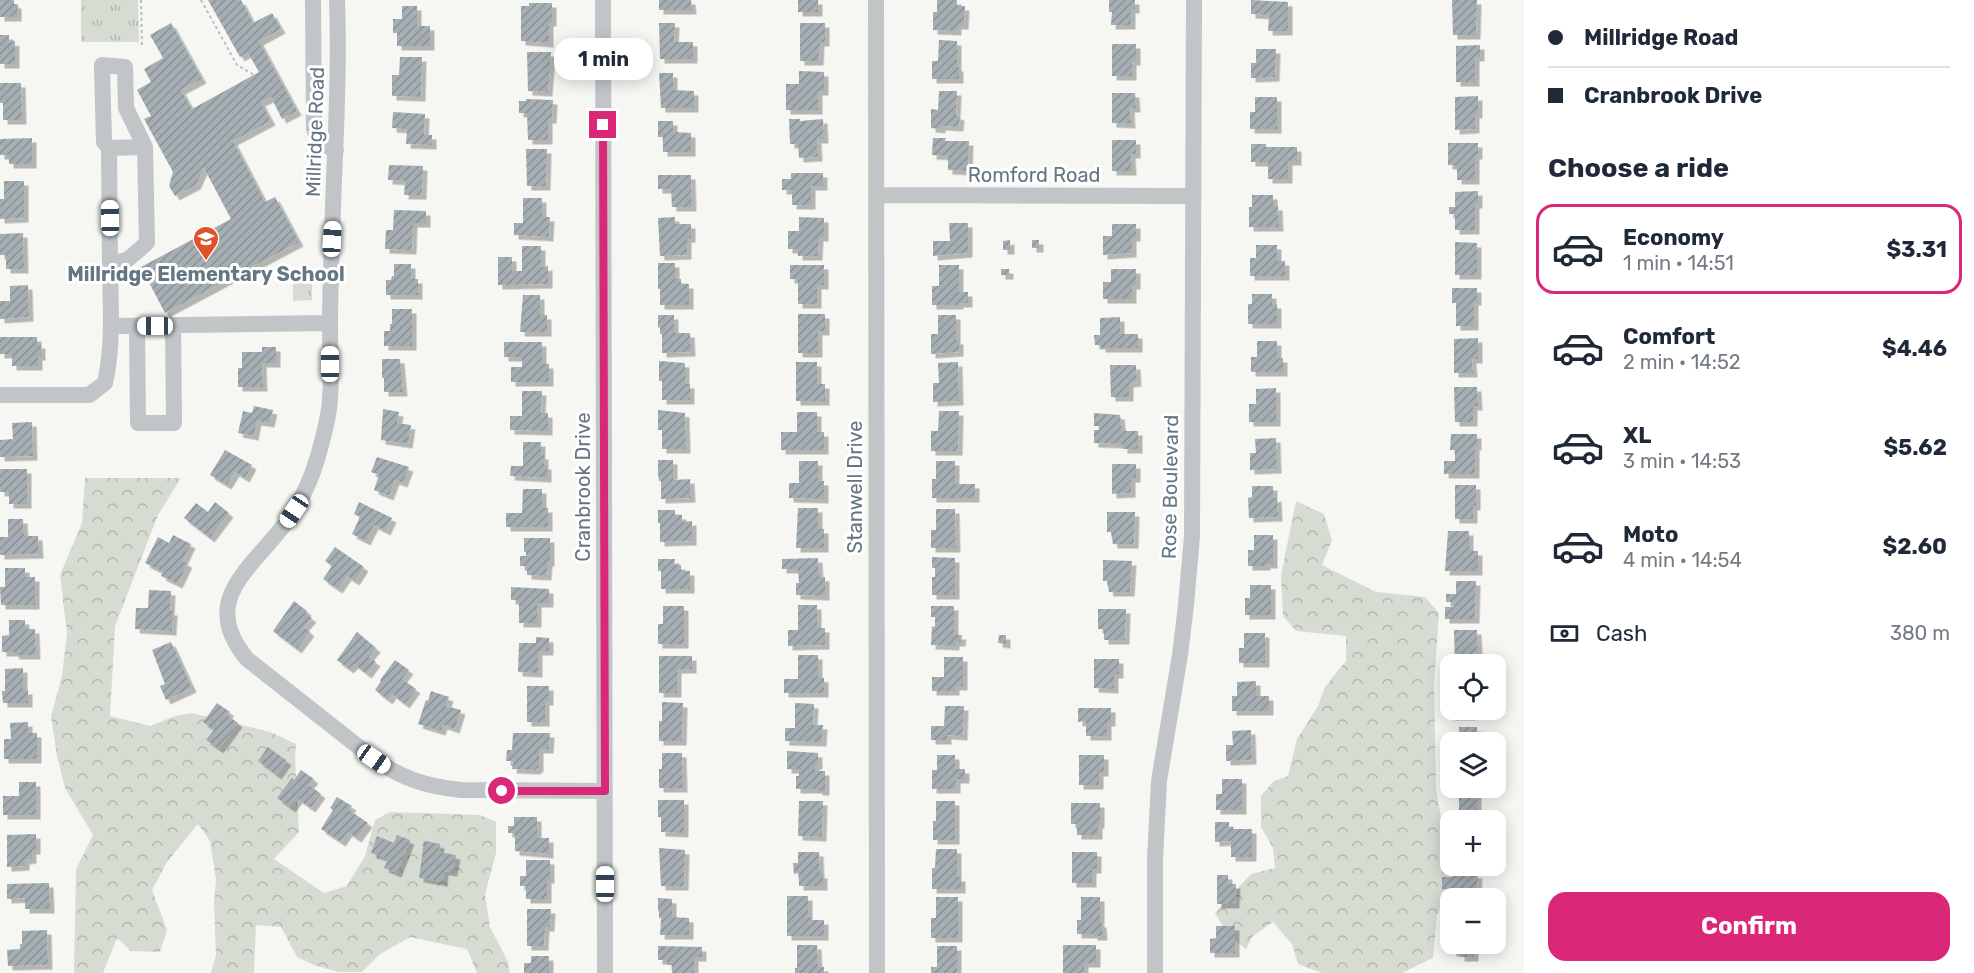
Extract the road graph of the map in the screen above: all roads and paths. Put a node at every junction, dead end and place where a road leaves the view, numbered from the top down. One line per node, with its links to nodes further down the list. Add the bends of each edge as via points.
1 (141, 0): 8 (path)
2 (201, 0): 9 (path, via 237,65)
3 (313, 0): 12 (street, via 314,129 321,143)
4 (338, 0): 12 (street, Millridge Road)
5 (603, 0): 21 (street, Cranbrook Drive)
6 (876, 0): 13 (street, Stanwell Drive)
7 (1194, 0): 14 (street, Rose Boulevard)
8 (142, 48)
9 (254, 75)
10 (145, 147): 11 (street); 11 (street, via 126,108 125,67 102,65 104,142); 15 (street, via 147,243 127,260)
11 (108, 148): 15 (street)
12 (336, 150): 16 (street, Millridge Road)
13 (876, 195): 14 (street, Romford Road); 23 (street, Stanwell Drive)
14 (1192, 196): 24 (street, Rose Boulevard, via 1192,537 1181,645 1159,781)
15 (110, 264): 18 (street)
16 (330, 323): 17 (street); 21 (street, Millridge Road, via 330,398 318,457 294,511 229,598 226,619 236,645 247,659 374,759 411,780 461,790)
17 (173, 325): 19 (street); 19 (street, via 174,423 138,423)
18 (111, 326): 19 (street); 20 (street, via 105,383 89,395)
19 (137, 326)
20 (0, 395)
21 (605, 791): 22 (street, Cranbrook Drive)
22 (605, 973)
23 (877, 973)
24 (1155, 973)

